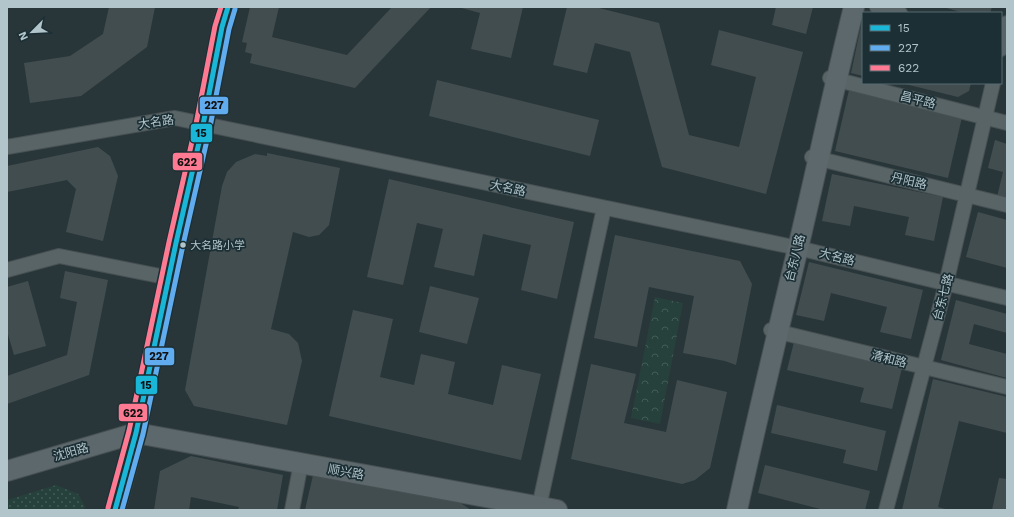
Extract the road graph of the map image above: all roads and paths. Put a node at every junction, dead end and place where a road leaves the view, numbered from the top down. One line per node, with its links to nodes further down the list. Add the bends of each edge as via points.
1 (228, 7): 12 (street)
2 (847, 7): 8 (street, 台东八路)
3 (854, 7): 8 (street, 台东八路)
4 (877, 7): 5 (street)
5 (896, 12)
6 (1007, 23): 7 (street)
7 (1003, 42)
8 (833, 79): 10 (street, 昌平路); 14 (street, 台东八路)
9 (993, 84): 10 (street, 台东七路)
10 (985, 117): 11 (street, 昌平路); 15 (street, 台东七路)
11 (1007, 122)
12 (203, 125): 13 (street, 大名路, via 175,118); 17 (street, 大名路); 20 (street)
13 (7, 147)
14 (815, 158): 15 (street, 丹阳路); 18 (street, 台东八路)
15 (967, 195): 16 (street, 丹阳路); 21 (street, 台东七路)
16 (1007, 205)
17 (604, 208): 18 (street, 大名路); 30 (street)
18 (794, 247): 21 (street, 大名路); 23 (street, 台东八路)
19 (7, 270): 20 (street, via 59,256)
20 (170, 278): 26 (street)
21 (946, 284): 22 (street, 大名路); 24 (street, 台东七路)
22 (1007, 298)
23 (774, 331): 24 (street, 清和路); 33 (street, 台东八路); 34 (street, 台东八路)
24 (924, 368): 25 (street, 清和路); 35 (street, 台东七路)
25 (1007, 387)
26 (136, 433): 27 (street, 顺兴路); 28 (street, 沈阳路); 31 (street)
27 (301, 463): 29 (street, 顺兴路); 32 (street)
28 (7, 471)
29 (516, 506): 30 (street, 顺兴路)
30 (548, 508)
31 (115, 510)
32 (292, 510)
33 (730, 510)
34 (737, 510)
35 (886, 510)

